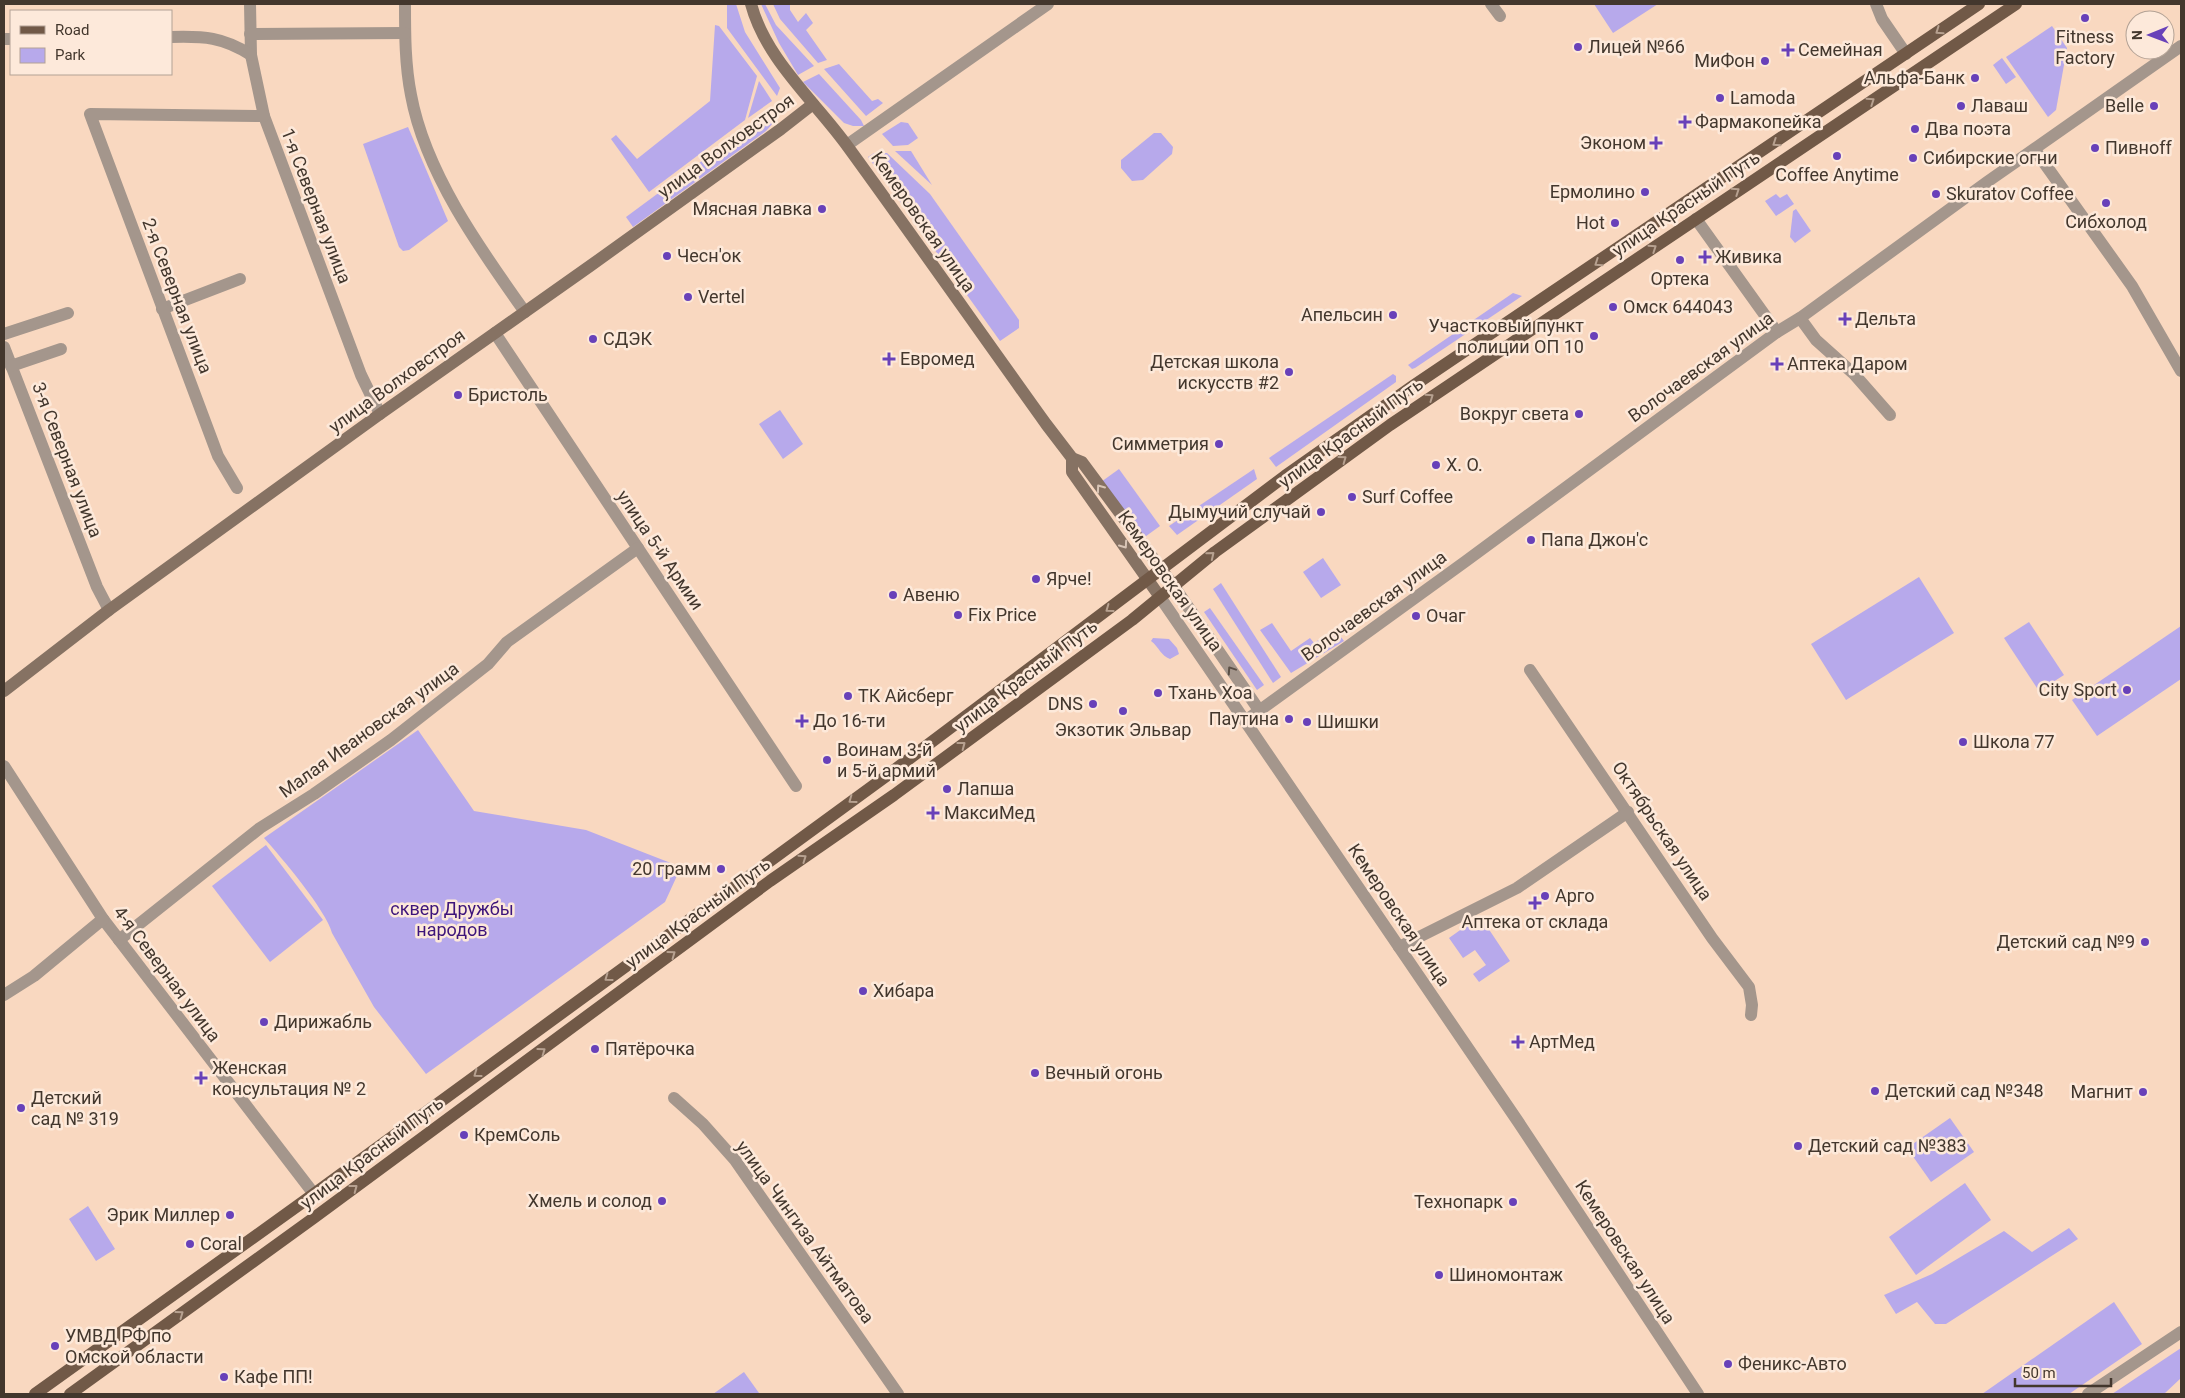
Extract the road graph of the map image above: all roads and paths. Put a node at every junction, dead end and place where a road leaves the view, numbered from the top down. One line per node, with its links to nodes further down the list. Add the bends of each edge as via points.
1 (250, 4): 11 (street, 1-я Северная улица)
2 (404, 4): 10 (street)
3 (751, 4): 16 (main road, Кемеровская улица, via 765,38)
4 (1048, 4): 18 (street)
5 (1491, 4): 9 (street)
6 (1876, 4): 14 (street, via 1882,19)
7 (1979, 4): 14 (main road, улица Красный Путь, one-way to 14)
8 (2016, 4): 21 (main road, улица Красный Путь, one-way to 8)
9 (1500, 16)
10 (405, 33): 11 (street); 24 (street, via 410,94 433,160 463,221)
11 (250, 34): 15 (street, 1-я Северная улица)
12 (172, 36): 15 (street, via 216,38)
13 (2181, 46): 19 (street, Волочаевская улица)
14 (1906, 54): 20 (main road, улица Красный Путь, one-way to 20)
15 (251, 55): 17 (street, 1-я Северная улица)
16 (813, 104): 18 (main road, Кемеровская улица); 24 (main road, улица Волховстроя)
17 (264, 116): 23 (street, 2-я Северная улица, via 90,114); 34 (street, 1-я Северная улица, via 361,375)
18 (847, 145): 36 (main road, Кемеровская улица)
19 (2035, 150): 26 (street, Волочаевская улица); 33 (street, via 2132,286)
20 (1683, 205): 21 (main road); 39 (main road, улица Красный Путь, one-way to 39, via 1348,432)
21 (1696, 219): 28 (street); 41 (main road, улица Красный Путь, one-way to 21, via 1215,552 1390,425)
22 (240, 279): 23 (street)
23 (162, 309): 37 (street, 2-я Северная улица, via 218,456)
24 (524, 312): 27 (main road, улица Волховстроя)
25 (68, 313): 29 (street)
26 (1800, 318): 28 (street, Волочаевская улица); 35 (street, via 1816,340 1854,374)
27 (495, 332): 34 (main road, улица Волховстроя); 38 (street, улица 5-й Армии)
28 (1777, 332): 46 (street, Волочаевская улица)
29 (4, 334)
30 (4, 347): 32 (street, 3-я Северная улица)
31 (61, 349): 32 (street)
32 (12, 366): 43 (street, 3-я Северная улица, via 97,588)
33 (2181, 371)
34 (380, 414): 43 (main road, улица Волховстроя)
35 (1890, 415)
36 (1072, 458): 39 (main road, Кемеровская улица, one-way to 36, via 1082,462); 40 (main road, Кемеровская улица, one-way to 40, via 1072,472)
37 (237, 488)
38 (638, 548): 49 (street, улица 5-й Армии); 52 (street, Малая Ивановская улица, via 507,642 488,664 391,740 260,828)
39 (1160, 569): 40 (main road, улица Красный Путь); 41 (main road, Кемеровская улица)
40 (1147, 579): 42 (main road, Кемеровская улица); 57 (main road, улица Красный Путь, one-way to 57)
41 (1174, 586): 42 (main road, улица Красный Путь); 46 (street, Кемеровская улица, one-way to 41)
42 (1160, 597): 47 (street, Кемеровская улица); 60 (main road, улица Красный Путь, one-way to 42, via 770,881 894,795)
43 (109, 610): 45 (main road, улица Волховстроя)
44 (1530, 670): 50 (street, Октябрьская улица)
45 (4, 691)
46 (1259, 710): 47 (street, Волочаевская улица)
47 (1245, 721): 53 (street, Кемеровская улица)
48 (4, 766): 51 (street, 4-я Северная улица)
49 (796, 786)
50 (1628, 812): 53 (street, via 1517,888); 55 (street, Октябрьская улица, via 1748,987)
51 (103, 919): 52 (street, 4-я Северная улица); 54 (street, via 34,976)
52 (120, 940): 57 (street, 4-я Северная улица)
53 (1399, 947): 62 (street, Кемеровская улица)
54 (4, 995)
55 (1751, 1015)
56 (674, 1098): 61 (street, улица Чингиза Айтматова, via 735,1160)
57 (314, 1194): 59 (main road, улица Красный Путь)
58 (2181, 1332): 63 (street)
59 (35, 1394)
60 (70, 1394)
61 (898, 1394)
62 (1698, 1394)
63 (2088, 1394)

